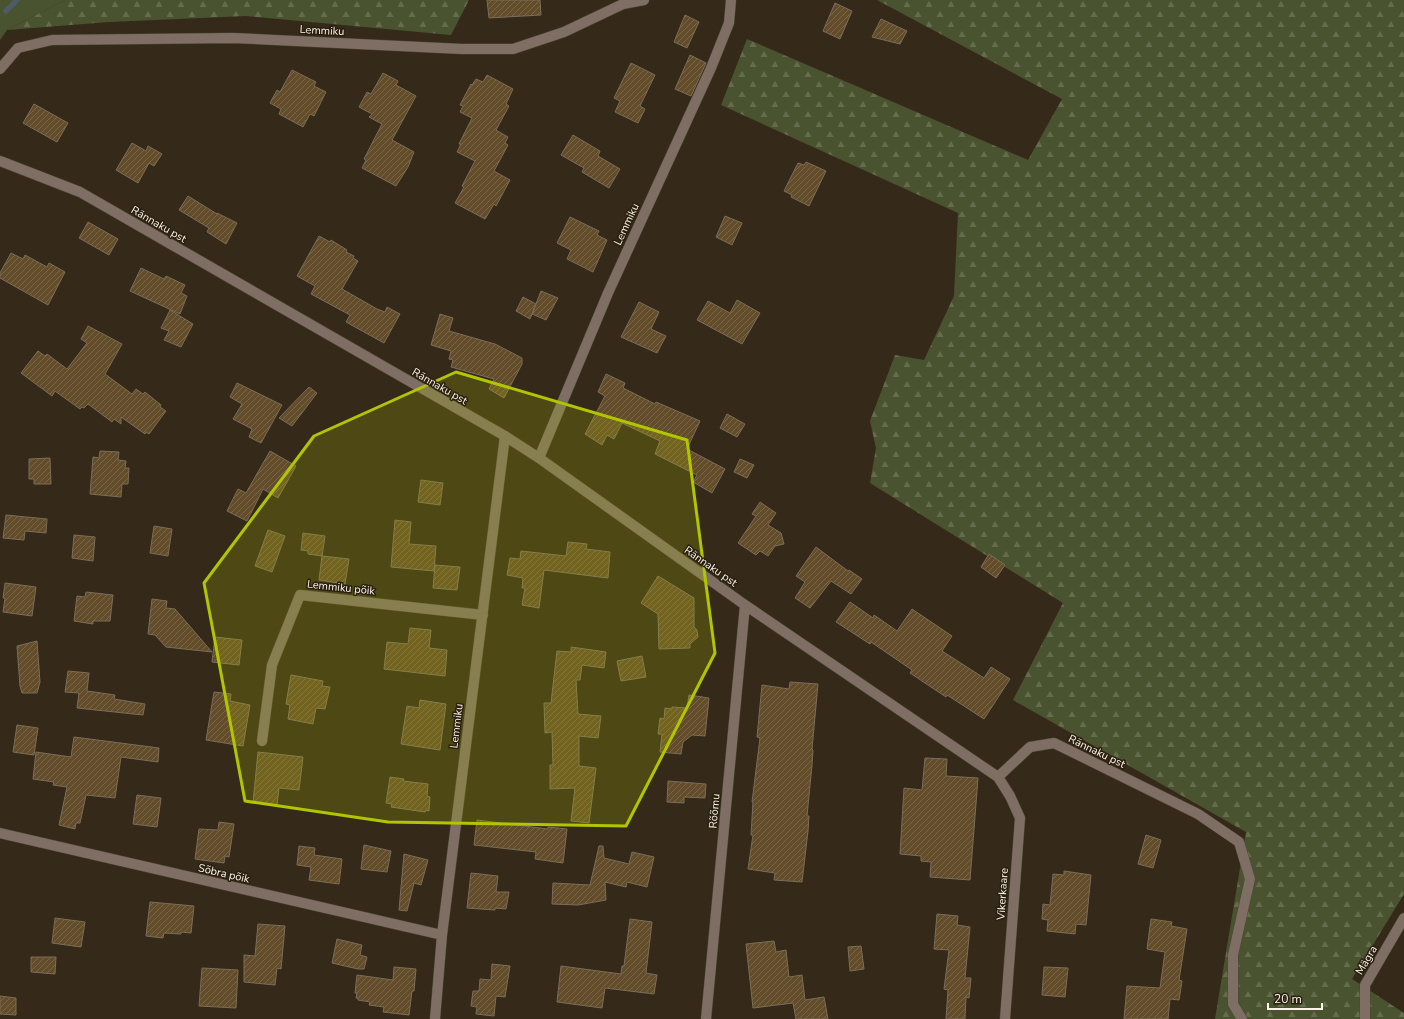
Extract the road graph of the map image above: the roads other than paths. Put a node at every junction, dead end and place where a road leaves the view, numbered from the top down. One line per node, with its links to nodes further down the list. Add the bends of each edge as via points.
1 (644, 0): 3 (street, Lemmiku, via 623,4 564,32 513,49 462,49 233,38 52,40 18,48)
2 (731, 0): 6 (street, Lemmiku, via 729,23 711,68 608,293)
3 (0, 69)
4 (0, 161): 5 (street, Rännaku pst, via 80,192)
5 (505, 436): 6 (street, Rännaku pst); 8 (street, Lemmiku)
6 (538, 458): 7 (street, Rännaku pst)
7 (745, 605): 10 (street, Rännaku pst); 15 (street, Rõõmu)
8 (482, 615): 9 (street, Lemmiku põik, via 300,594 272,665); 13 (street, Lemmiku)
9 (262, 741)
10 (998, 777): 16 (street, Vikerkaare, via 1020,818); 17 (street, Rännaku pst, via 1030,747 1054,743 1198,814 1240,842 1250,879 1233,955 1234,1004)
11 (0, 833): 13 (street, Sõbra põik)
12 (1404, 918): 18 (street, Mägra, via 1365,986)
13 (442, 936): 14 (street, Lemmiku)
14 (435, 1019)
15 (706, 1019)
16 (1005, 1019)
17 (1242, 1019)
18 (1365, 1019)

